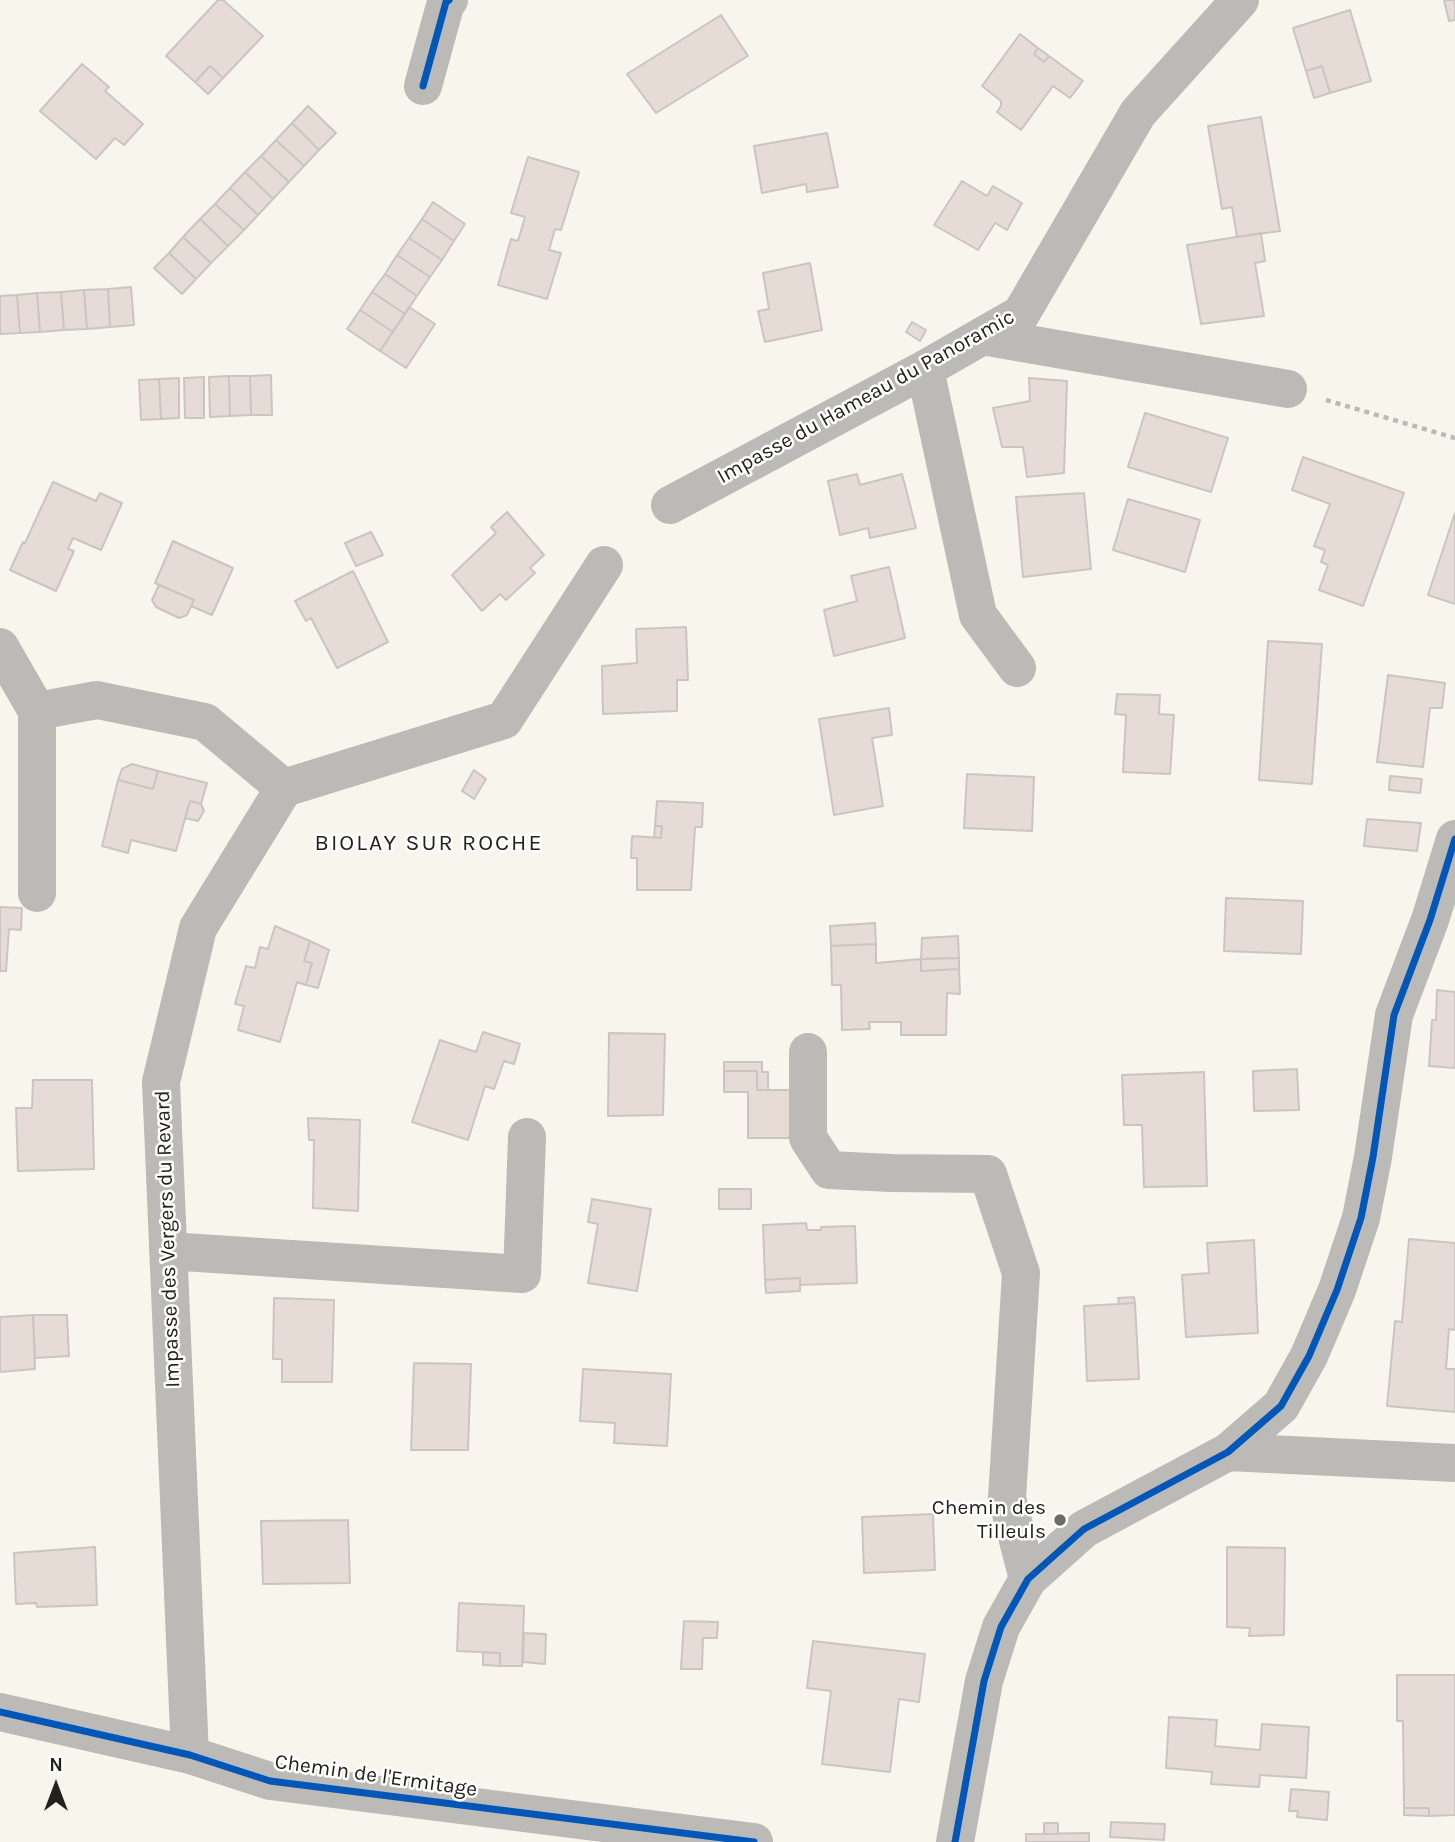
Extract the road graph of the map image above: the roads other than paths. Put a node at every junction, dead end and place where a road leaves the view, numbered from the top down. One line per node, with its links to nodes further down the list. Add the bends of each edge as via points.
1 (449, 0): 3 (street)
2 (1240, 0): 4 (street, Impasse du Hameau du Panoramic, via 1138,113 1021,314)
3 (423, 86)
4 (982, 336): 5 (street, Impasse du Hameau du Panoramic); 6 (street)
5 (925, 369): 7 (street, Impasse du Hameau du Panoramic); 10 (street, via 978,615)
6 (1288, 389)
7 (670, 505)
8 (604, 565): 12 (street, via 504,720)
9 (0, 647): 11 (street)
10 (1017, 668)
11 (37, 711): 12 (street, via 97,701 205,723); 14 (street)
12 (284, 788): 18 (street, Impasse des Vergers du Revard, via 198,928 160,1082)
13 (1455, 839): 15 (street)
14 (37, 893)
15 (1443, 920): 19 (street, via 1394,1015 1361,1218 1337,1290 1309,1356 1280,1406)
16 (808, 1052): 21 (street, via 808,1138 829,1170 988,1174 1021,1273 1007,1498)
17 (527, 1137): 18 (street, via 522,1274)
18 (167, 1251): 23 (street, Impasse des Vergers du Revard)
19 (1228, 1452): 20 (street); 21 (street, via 1084,1529)
20 (1455, 1464)
21 (1028, 1579): 25 (street, via 1000,1627 984,1681)
22 (0, 1712): 23 (street, Chemin de l'Ermitage)
23 (190, 1755): 24 (street, Chemin de l'Ermitage, via 270,1781)
24 (754, 1842)
25 (955, 1842)

